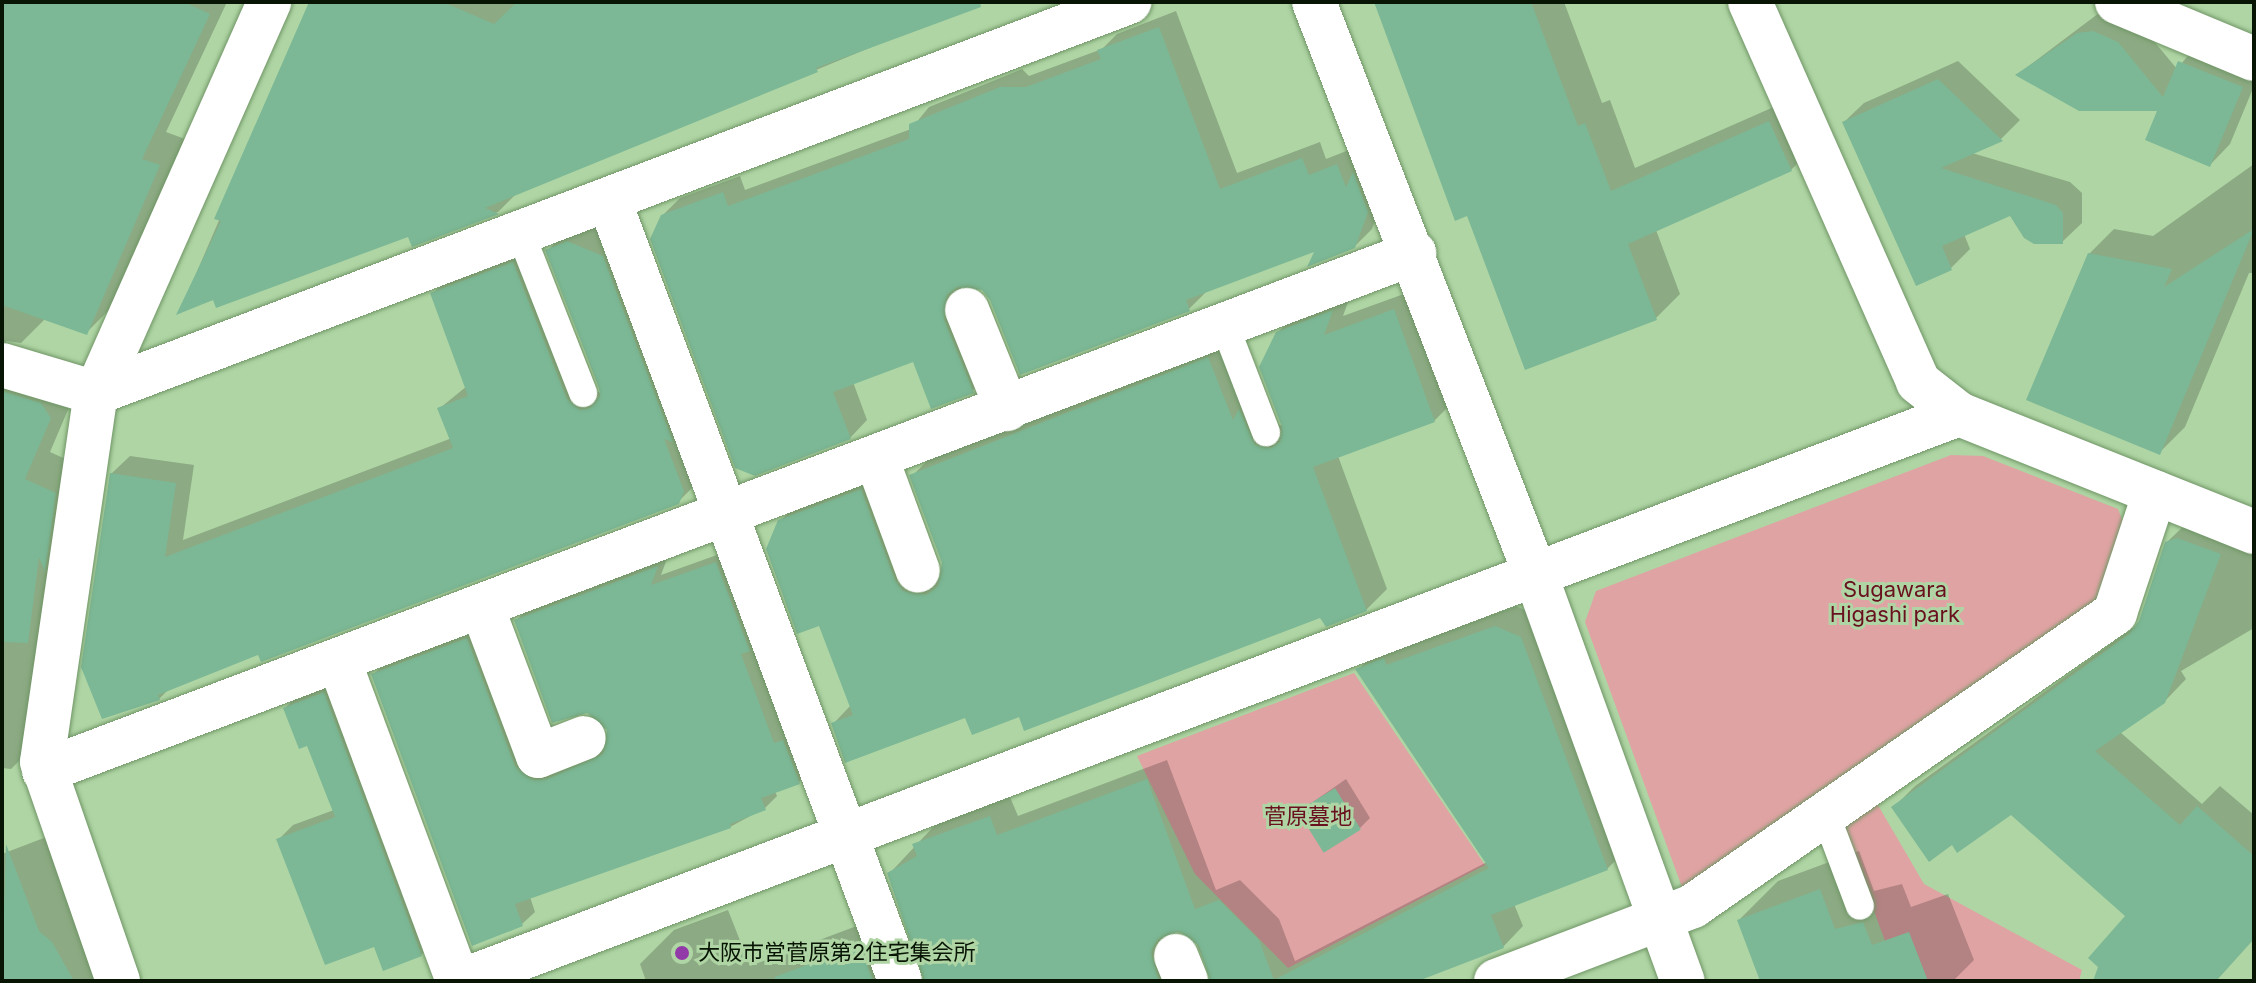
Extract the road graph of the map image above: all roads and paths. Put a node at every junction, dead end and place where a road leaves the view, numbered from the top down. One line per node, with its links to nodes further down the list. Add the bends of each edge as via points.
1 (269, 2): 13 (street)
2 (1129, 2): 7 (street)
3 (1314, 2): 9 (street)
4 (1750, 2): 16 (street, via 1918,382)
5 (2117, 2): 6 (street)
6 (2254, 59)
7 (609, 200): 8 (street); 20 (street)
8 (520, 232): 13 (street); 14 (lane)
9 (1414, 253): 11 (street); 23 (street)
10 (967, 310): 15 (street)
11 (1225, 326): 15 (street); 17 (lane)
12 (2, 365): 13 (street)
13 (96, 393): 27 (street)
14 (583, 393)
15 (1007, 409): 18 (street)
16 (1959, 414): 19 (street); 23 (street)
17 (1266, 432)
18 (876, 457): 20 (street); 22 (street)
19 (2155, 492): 21 (street); 28 (street, via 2115,613)
20 (725, 513): 24 (street); 29 (street)
21 (2254, 532)
22 (918, 571)
23 (1536, 576): 29 (street); 31 (street)
24 (482, 607): 25 (street); 26 (street, via 538,756)
25 (339, 661): 27 (street); 33 (street)
26 (584, 738)
27 (44, 771): 32 (street)
28 (1825, 813): 30 (lane); 31 (street, via 1693,906)
29 (846, 834): 33 (street); 34 (street)
30 (1860, 906)
31 (1660, 920): 35 (street); 36 (street)
32 (118, 981)
33 (460, 981)
34 (900, 981)
35 (1496, 981)
36 (1683, 981)

